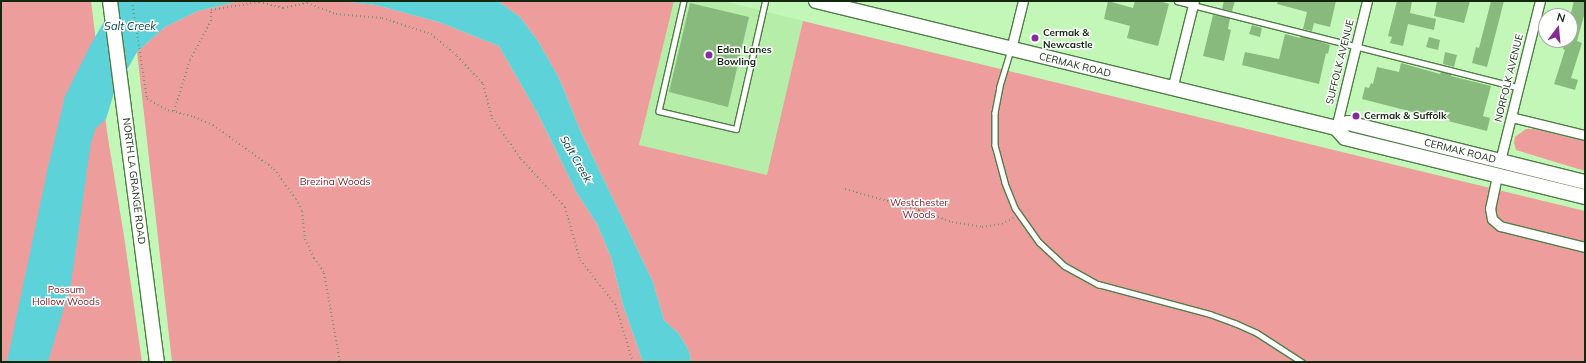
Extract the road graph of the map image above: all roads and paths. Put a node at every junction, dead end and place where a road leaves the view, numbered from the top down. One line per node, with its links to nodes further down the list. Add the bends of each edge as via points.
1 (132, 1): 16 (path, via 147,99)
2 (684, 1): 3 (lane, via 659,111 736,129)
3 (765, 1)
4 (816, 1): 11 (main road, CERMAK ROAD)
5 (1023, 1): 13 (street)
6 (1178, 1): 9 (lane)
7 (1367, 1): 12 (street, SUFFOLK AVENUE)
8 (1540, 1): 14 (street, NORFOLK AVENUE)
9 (1194, 3): 12 (lane); 15 (street)
10 (110, 4): 27 (main road, NORTH LA GRANGE ROAD)
11 (848, 5): 13 (main road, CERMAK ROAD)
12 (1356, 46): 14 (lane); 18 (street, SUFFOLK AVENUE)
13 (1011, 49): 15 (main road, CERMAK ROAD); 25 (lane, via 995,113 995,145 1005,183)
14 (1518, 87): 17 (street, NORFOLK AVENUE)
15 (1172, 89): 18 (main road, CERMAK ROAD)
16 (174, 111): 28 (path, via 213,125 274,169 296,199 302,211 305,239 324,273); 29 (path, via 190,60 211,21 211,10 259,2 283,8 306,3 336,14 382,18 431,34 457,56 483,84 492,118 521,159 566,207 580,260 615,304)
17 (1511, 117): 19 (street); 20 (street, NORFOLK AVENUE)
18 (1336, 128): 20 (main road, CERMAK ROAD, via 1348,123); 21 (main road, CERMAK ROAD, via 1344,138)
19 (1585, 135)
20 (1500, 161): 22 (main road, CERMAK ROAD)
21 (1497, 176): 24 (main road, CERMAK ROAD); 26 (street, CERMAK ROAD, via 1490,208 1492,219 1500,226)
22 (1585, 182)
23 (845, 189): 25 (path, via 952,222 982,227 1002,224)
24 (1585, 197)
25 (1020, 215): 30 (lane, via 1039,242 1065,266 1098,284 1236,323 1257,333)
26 (1585, 247)
27 (157, 362)
28 (340, 362)
29 (633, 362)
30 (1302, 362)

